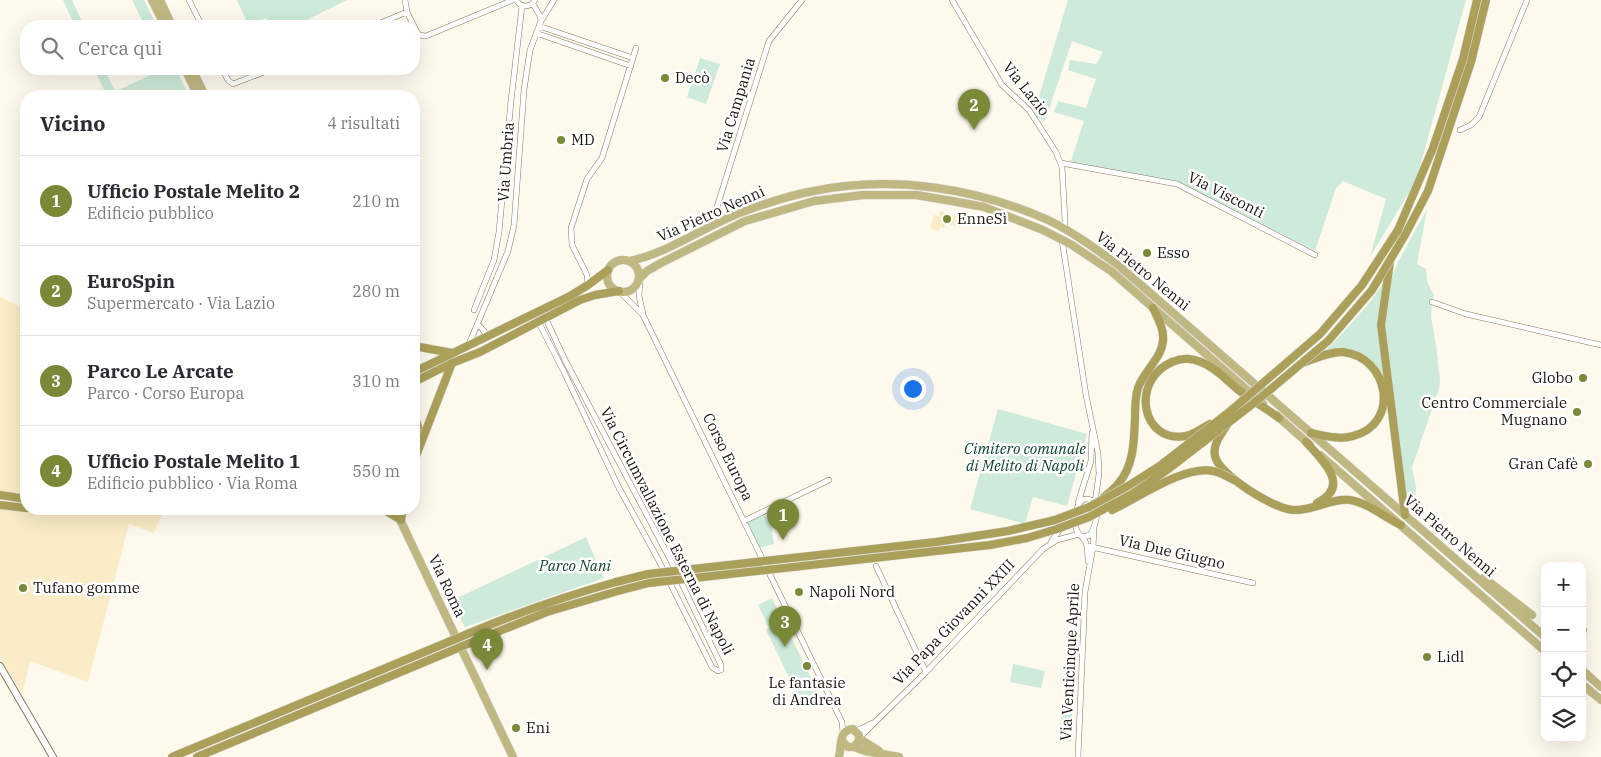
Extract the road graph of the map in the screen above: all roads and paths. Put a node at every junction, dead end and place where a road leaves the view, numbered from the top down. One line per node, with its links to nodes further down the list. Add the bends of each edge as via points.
1 (152, 0): 15 (main road)
2 (160, 0): 16 (main road)
3 (189, 0): 17 (street)
4 (406, 0): 14 (street)
5 (514, 0): 13 (street); 22 (street, via 426,36)
6 (554, 0): 20 (street, Via Umbria)
7 (802, 0): 34 (street, Via Campania, via 769,41)
8 (952, 0): 33 (street, Via Lazio, via 1002,84 1029,110)
9 (1477, 0): 60 (highway, bridge, via 1463,59 1433,148 1398,230 1362,285 1320,334)
10 (1527, 0): 32 (street, via 1479,117)
11 (534, 2): 13 (street, via 530,6); 20 (street)
12 (1486, 2): 39 (highway, bridge, via 1471,62 1428,191)
13 (522, 6): 46 (street, via 499,232 494,260)
14 (407, 12): 18 (street); 19 (street)
15 (162, 20)
16 (169, 20)
17 (199, 20)
18 (388, 20)
19 (411, 20)
20 (540, 24): 21 (street, Via Umbria); 24 (street)
21 (536, 33): 25 (street); 50 (street, Via Umbria, via 524,90 514,225 508,251)
22 (420, 35)
23 (636, 48): 24 (street)
24 (633, 58): 25 (street)
25 (631, 66): 42 (street, via 602,158 587,179 571,228 572,244 587,275)
26 (188, 75): 30 (main road)
27 (195, 75): 31 (main road)
28 (225, 75): 29 (street, via 233,84)
29 (256, 75)
30 (195, 90)
31 (202, 90)
32 (1460, 130)
33 (1061, 163): 35 (street, Via Lazio); 37 (street, Via Visconti, via 1177,184)
34 (711, 227): 35 (main road, Via Pietro Nenni, via 771,202 815,191 873,185 918,186 987,198); 38 (main road, Via Pietro Nenni, via 653,255)
35 (1064, 229): 64 (main road, Via Pietro Nenni, via 1118,265)
36 (1062, 240): 41 (main road, Via Pietro Nenni, via 984,207 916,195 863,195 814,201 745,221 661,263); 45 (main road, Via Pietro Nenni, via 1111,271); 63 (street, Via Papa Giovanni XXIII)
37 (1315, 255)
38 (630, 261): 40 (main road, via 615,262); 41 (main road, via 638,268)
39 (1390, 261): 57 (highway, bridge, via 1372,290 1328,341); 79 (highway, via 1381,325)
40 (608, 270): 42 (highway); 43 (main road, via 610,285)
41 (640, 278): 43 (main road, via 632,290); 47 (street)
42 (588, 285): 51 (highway)
43 (619, 292): 47 (street, Corso Europa); 48 (highway, via 594,295)
44 (1432, 302): 53 (street, via 1466,314)
45 (1153, 308): 61 (main road, Via Pietro Nenni); 71 (highway, bridge, via 1164,337 1156,359 1138,387 1129,466 1119,483)
46 (474, 310)
47 (643, 315): 82 (street, Corso Europa)
48 (546, 317): 49 (highway); 49 (street, Via Circumvallazione Esterna di Napoli, via 565,360 670,558 721,670 712,667)
49 (538, 321): 56 (highway)
50 (478, 324): 51 (street); 52 (street, Via Umbria)
51 (488, 336): 52 (highway)
52 (468, 345): 55 (highway)
53 (1601, 345)
54 (420, 347): 55 (highway)
55 (452, 353): 58 (highway)
56 (452, 363): 59 (highway); 66 (highway)
57 (1302, 363): 62 (highway, bridge); 64 (highway, via 1341,352 1356,355 1370,364 1383,388 1380,415 1362,434 1343,438)
58 (420, 369)
59 (420, 379)
60 (1228, 413): 61 (highway, bridge, via 1195,433 1172,436 1156,427 1150,419 1145,400 1149,382 1164,366 1175,360 1201,362); 71 (highway, bridge, via 1161,465)
61 (1279, 418): 65 (main road, Via Pietro Nenni)
62 (1228, 423): 68 (highway, bridge, via 1216,445 1215,455 1224,471); 80 (highway, bridge, via 1132,494)
63 (1092, 425): 71 (street, Via Papa Giovanni XXIII, via 1099,463); 73 (street, Via Papa Giovanni XXIII, via 1091,461)
64 (1311, 433): 79 (main road, Via Pietro Nenni)
65 (1306, 442): 75 (highway, via 1330,469 1334,484 1326,498); 83 (main road, Via Pietro Nenni)
66 (420, 445)
67 (829, 480): 82 (street)
68 (1234, 480): 75 (highway, via 1283,509); 80 (highway, bridge, via 1212,471 1190,472 1112,510)
69 (0, 495): 70 (highway)
70 (20, 498)
71 (1098, 501): 73 (street, via 1084,500); 84 (street, Via Papa Giovanni XXIII); 91 (highway, bridge, via 1054,520 1008,531 648,574)
72 (0, 505): 74 (highway)
73 (1077, 506): 85 (street, via 1076,524); 86 (street, Via Papa Giovanni XXIII)
74 (20, 507)
75 (1304, 509): 83 (highway, via 1351,500 1368,506)
76 (393, 515): 81 (highway)
77 (398, 515): 81 (main road, Via Roma)
78 (402, 515): 81 (highway)
79 (1404, 515): 88 (main road, Via Pietro Nenni)
80 (1089, 517): 91 (highway, bridge, via 1027,538 990,545)
81 (401, 520): 110 (main road, Via Roma)
82 (744, 521): 101 (street, Corso Europa)
83 (1401, 526): 94 (main road, Via Pietro Nenni)
84 (1094, 529): 85 (street, Via Papa Giovanni XXIII, via 1088,537); 87 (street, Via Venticinque Aprile)
85 (1081, 536): 86 (street, Via Papa Giovanni XXIII); 87 (street)
86 (1049, 544): 96 (street, Via Papa Giovanni XXIII)
87 (1090, 546): 90 (street, Via Due Giugno); 113 (street, Via Venticinque Aprile, via 1082,633)
88 (1451, 555): 92 (main road); 93 (main road, Via Pietro Nenni)
89 (876, 566): 96 (street)
90 (1253, 583)
91 (617, 586): 108 (highway, bridge, via 574,593 550,601); 109 (highway, bridge, via 482,638)
92 (1532, 615)
93 (1541, 634)
94 (1541, 648)
95 (0, 666): 107 (street)
96 (926, 672): 103 (street, Via Papa Giovanni XXIII, via 880,719)
97 (1586, 673): 98 (main road)
98 (1601, 686)
99 (1586, 687): 100 (main road)
100 (1601, 700)
101 (842, 722): 102 (street, Corso Europa); 103 (street)
102 (843, 733): 103 (main road, via 846,730); 104 (main road)
103 (857, 734): 105 (main road, via 858,744); 106 (main road)
104 (842, 741): 105 (main road); 111 (main road)
105 (853, 747): 106 (main road); 111 (main road)
106 (882, 753): 112 (main road)
107 (53, 757)
108 (172, 757)
109 (197, 757)
110 (513, 757)
111 (841, 757)
112 (899, 757)
113 (1078, 757)

